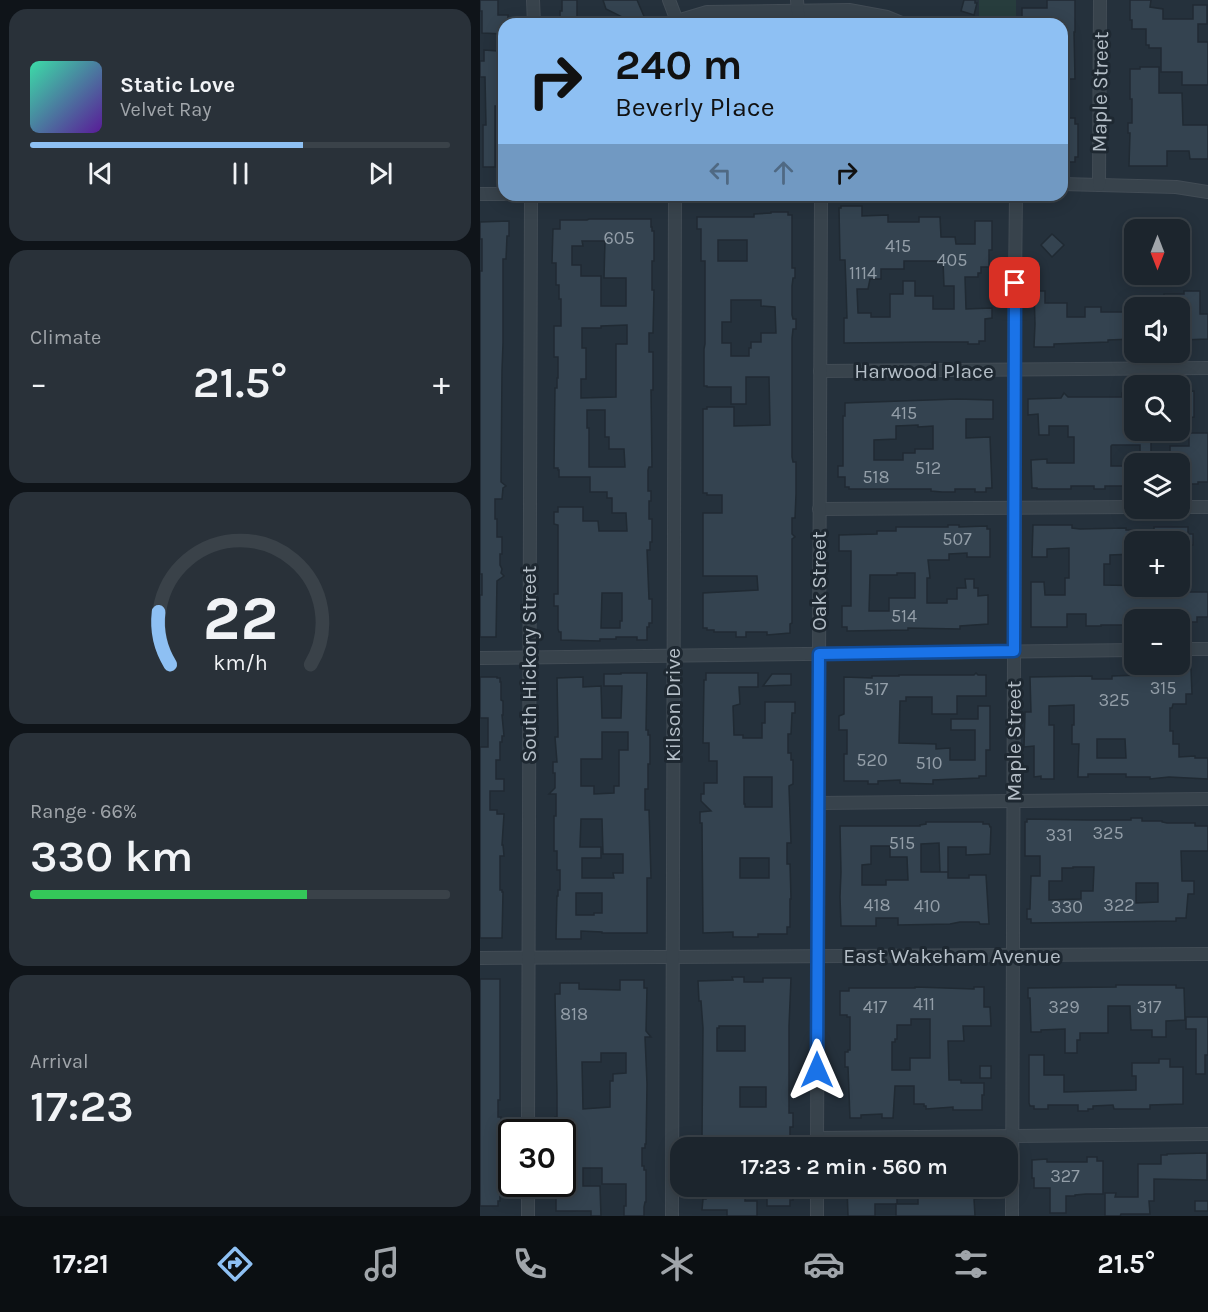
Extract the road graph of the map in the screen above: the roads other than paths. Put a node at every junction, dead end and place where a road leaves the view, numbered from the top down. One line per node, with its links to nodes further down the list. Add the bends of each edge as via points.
1 (533, 0): 5 (street)
2 (669, 0): 6 (street)
3 (1100, 0): 10 (street, Maple Street)
4 (797, 5): 7 (street, via 707,12); 8 (street)
5 (534, 18)
6 (676, 18)
7 (687, 18)
8 (889, 18)
9 (1068, 184): 10 (street)
10 (1099, 184): 11 (street)
11 (1208, 192)
12 (480, 194): 13 (street)
13 (498, 194)
14 (531, 201): 32 (street, South Hickory Street)
15 (675, 201): 31 (street, Kilson Drive)
16 (821, 201): 20 (street, Oak Street)
17 (1016, 201): 19 (street, Maple Street)
18 (1208, 368): 19 (street, Harwood Place)
19 (1014, 370): 20 (street, Harwood Place); 25 (street, Maple Street)
20 (820, 371): 24 (street, Oak Street)
21 (1124, 507): 25 (street)
22 (1190, 507): 23 (street)
23 (1208, 507)
24 (819, 508): 25 (street); 30 (street, Oak Street)
25 (1016, 508): 29 (street, Maple Street)
26 (1190, 649): 27 (street)
27 (1208, 649)
28 (1124, 650): 29 (street)
29 (1014, 651): 30 (street); 35 (street, Maple Street)
30 (819, 654): 31 (street); 36 (street, Oak Street)
31 (673, 656): 32 (street); 40 (street, Kilson Drive)
32 (529, 657): 33 (street); 42 (street, South Hickory Street)
33 (480, 658)
34 (1208, 799): 35 (street)
35 (1014, 801): 36 (street); 39 (street, Maple Street)
36 (818, 803): 38 (street, Oak Street)
37 (1208, 954): 39 (street, East Wakeham Avenue)
38 (818, 956): 39 (street, East Wakeham Avenue); 40 (street, East Wakeham Avenue); 46 (street, Oak Street)
39 (1013, 956): 45 (street, Maple Street)
40 (673, 957): 42 (street, East Wakeham Avenue); 51 (street, Kilson Drive)
41 (480, 958): 42 (street, East Wakeham Avenue)
42 (528, 958): 43 (street, South Hickory Street)
43 (528, 1119)
44 (1208, 1134): 45 (street)
45 (1013, 1136): 47 (street); 53 (street, Maple Street)
46 (817, 1137)
47 (985, 1137)
48 (528, 1197): 50 (street)
49 (817, 1197): 52 (street)
50 (528, 1216)
51 (672, 1216)
52 (817, 1216)
53 (1012, 1216)

